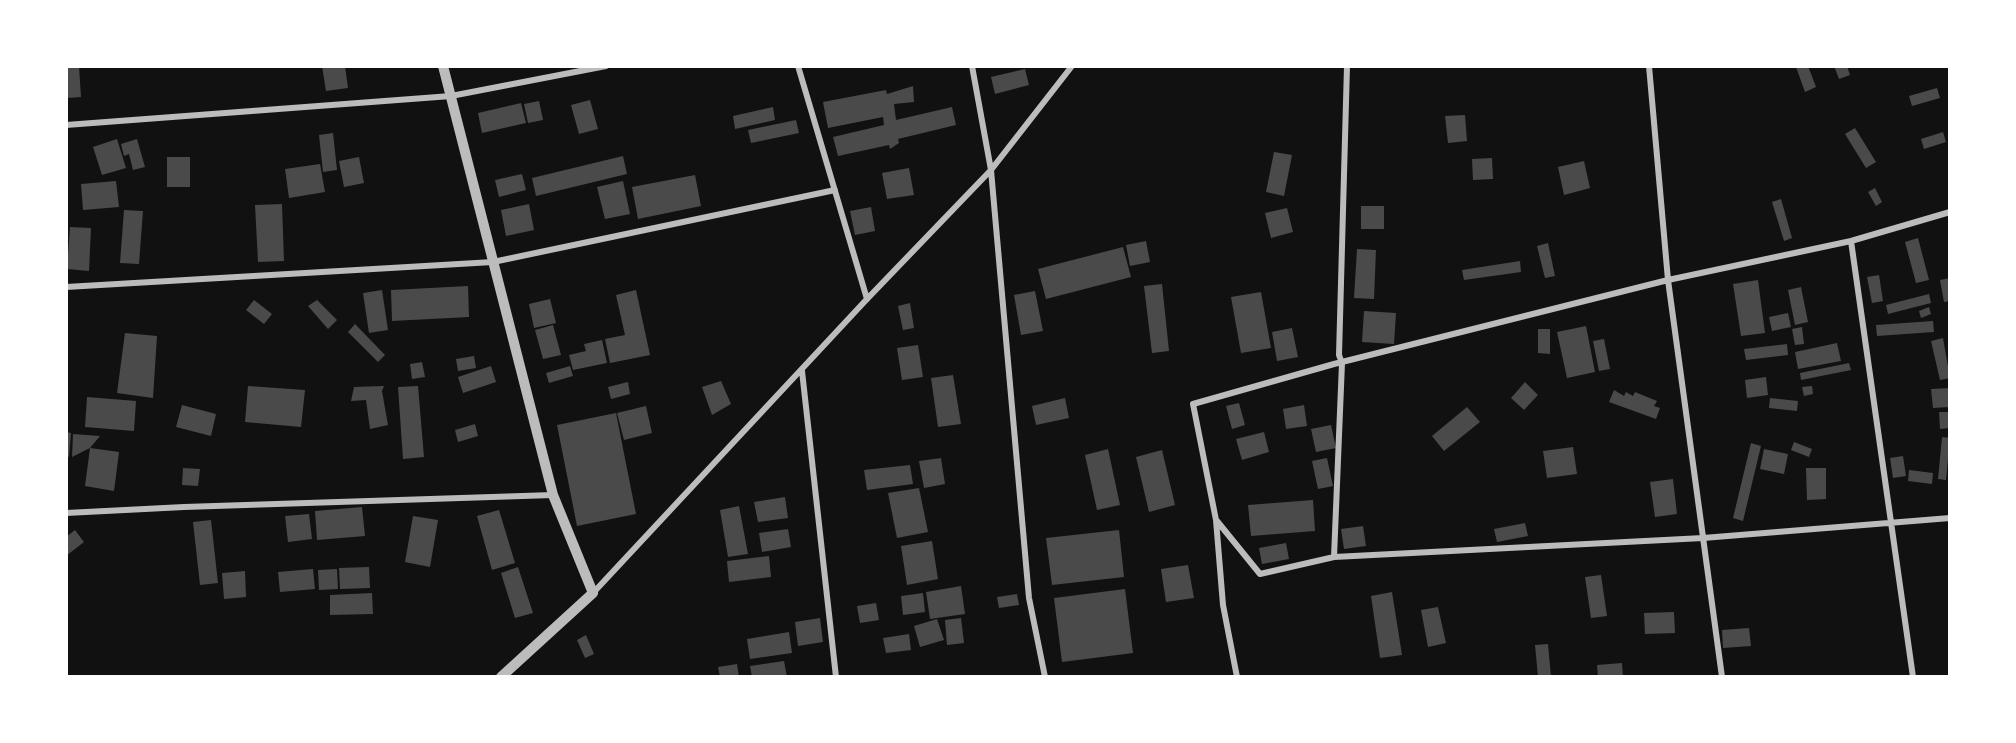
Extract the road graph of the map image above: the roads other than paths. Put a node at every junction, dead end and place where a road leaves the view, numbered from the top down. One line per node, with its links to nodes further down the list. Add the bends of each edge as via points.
1 (443, 66): 8 (street)
2 (606, 66): 8 (street)
3 (798, 66): 11 (street)
4 (972, 66): 10 (street)
5 (1072, 66): 10 (street)
6 (1347, 66): 18 (street, via 1339,355)
7 (1649, 66): 15 (street)
8 (451, 96): 9 (street); 14 (street)
9 (66, 125)
10 (991, 170): 17 (street); 30 (street, via 1029,598)
11 (835, 189): 14 (street); 17 (street)
12 (1950, 212): 13 (street)
13 (1851, 241): 15 (street); 24 (street)
14 (494, 262): 16 (street); 20 (street)
15 (1668, 280): 18 (street); 25 (street)
16 (66, 286)
17 (867, 299): 19 (street)
18 (1342, 363): 23 (street, via 1192,404); 26 (street)
19 (802, 371): 27 (street); 29 (street)
20 (553, 495): 21 (street); 27 (street)
21 (66, 513)
22 (1950, 518): 24 (street)
23 (1216, 520): 26 (street, via 1260,574); 31 (street, via 1223,605)
24 (1890, 523): 25 (street); 33 (street)
25 (1703, 538): 26 (street); 32 (street)
26 (1334, 557)
27 (593, 593): 28 (street)
28 (500, 677)
29 (836, 677)
30 (1045, 677)
31 (1236, 677)
32 (1722, 677)
33 (1913, 677)

